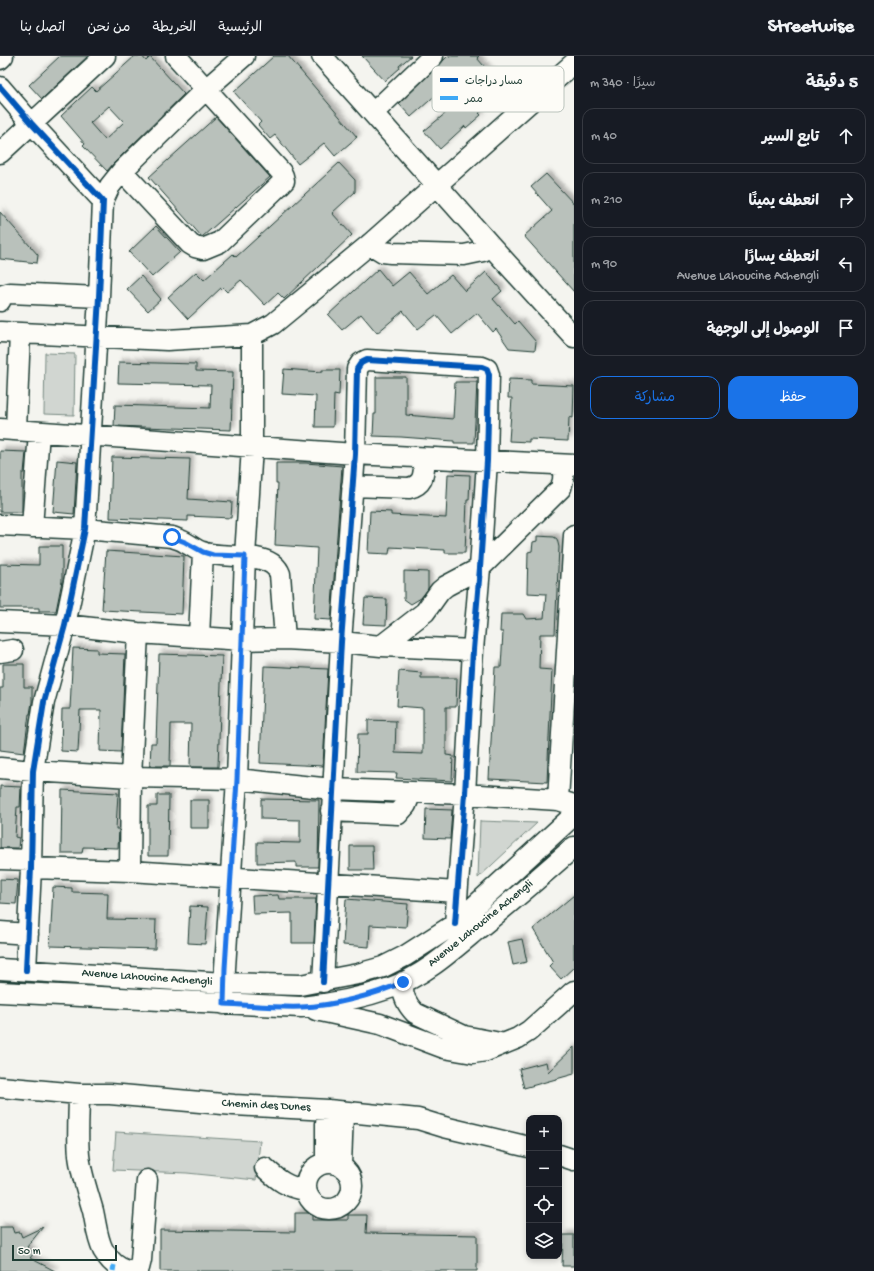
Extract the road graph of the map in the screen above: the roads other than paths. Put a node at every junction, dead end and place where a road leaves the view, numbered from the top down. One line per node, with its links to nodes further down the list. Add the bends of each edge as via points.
1 (3, 56): 7 (street)
2 (105, 56): 14 (street)
3 (176, 56): 11 (street)
4 (244, 56): 11 (street)
5 (322, 56): 13 (street)
6 (433, 56): 13 (street)
7 (0, 59)
8 (574, 63): 9 (street)
9 (564, 72)
10 (0, 87): 14 (street)
11 (206, 89): 16 (street); 16 (street, via 281,172 284,181 281,184 220,242 203,249 190,244)
12 (518, 112): 17 (street)
13 (373, 113): 17 (street)
14 (31, 123): 15 (street); 18 (street)
15 (0, 153)
16 (122, 171): 18 (street, via 110,186)
17 (436, 184): 19 (street); 20 (street)
18 (104, 201): 21 (street)
19 (370, 244): 20 (street, via 383,252 464,256); 26 (street, via 273,324)
20 (491, 246): 24 (street)
21 (99, 297): 22 (street, via 10,293 3,295); 27 (street)
22 (0, 301)
23 (0, 332): 25 (street)
24 (572, 332)
25 (20, 333): 27 (street); 28 (street)
26 (252, 334): 27 (street, via 167,340); 31 (street)
27 (97, 337): 30 (street)
28 (8, 429): 29 (street)
29 (39, 432): 30 (street); 38 (street)
30 (90, 436): 31 (street); 39 (street)
31 (252, 447): 32 (street); 42 (street)
32 (355, 454): 33 (street); 34 (street, via 357,369 361,363 368,360 482,366 489,375); 36 (street)
33 (424, 458): 34 (street); 36 (street, via 422,480 416,486)
34 (487, 461): 35 (street); 43 (street)
35 (569, 465): 43 (street, via 561,488)
36 (352, 486): 50 (street)
37 (0, 525): 38 (street)
38 (32, 527): 39 (street)
39 (85, 529): 41 (street, via 172,537); 45 (street)
40 (574, 536): 53 (street)
41 (203, 552): 42 (street, via 213,555); 47 (street)
42 (245, 556): 48 (street); 49 (street, via 270,562 278,567)
43 (480, 568): 51 (street, via 446,586 422,615); 52 (street)
44 (0, 622): 45 (street)
45 (65, 625): 46 (street); 55 (street, via 44,702)
46 (138, 633): 47 (street); 56 (street)
47 (199, 637): 48 (street)
48 (242, 640): 49 (street); 57 (street)
49 (285, 640): 50 (street)
50 (341, 642): 51 (street); 58 (street)
51 (381, 646): 52 (street)
52 (473, 650): 60 (street)
53 (568, 715): 61 (street)
54 (0, 768): 55 (street)
55 (33, 771): 56 (street); 66 (street)
56 (131, 777): 57 (street); 67 (street)
57 (237, 780): 58 (street); 68 (street)
58 (332, 789): 59 (street); 62 (street)
59 (411, 792): 60 (street); 62 (street, via 406,805 398,814)
60 (465, 794): 61 (street); 70 (street)
61 (566, 803)
62 (331, 811): 69 (street)
63 (574, 815): 71 (street, Avenue Lahoucine Achengli)
64 (574, 847): 77 (street, Avenue Lahoucine Achengli, via 435,965)
65 (0, 859): 66 (street)
66 (31, 864): 67 (street); 73 (street)
67 (130, 871): 68 (street)
68 (231, 878): 69 (street); 78 (street)
69 (328, 883): 70 (street); 76 (street)
70 (457, 892): 71 (street)
71 (455, 924): 76 (street, Avenue Lahoucine Achengli, via 383,967)
72 (0, 932): 73 (street)
73 (28, 934): 75 (street)
74 (0, 969): 75 (street, Avenue Lahoucine Achengli)
75 (26, 970): 78 (street, Avenue Lahoucine Achengli)
76 (323, 982): 78 (street, Avenue Lahoucine Achengli, via 300,986)
77 (403, 982): 82 (street, Avenue Lahoucine Achengli, via 363,996 324,1005); 83 (street, via 403,996 406,1002 421,1017 464,1036)
78 (225, 983): 81 (street)
79 (574, 991): 83 (street, via 529,1031)
80 (0, 992): 81 (street, Avenue Lahoucine Achengli)
81 (224, 1004): 82 (street, Avenue Lahoucine Achengli)
82 (301, 1007): 83 (street, via 380,1024 462,1052 486,1051)
83 (504, 1044)
84 (0, 1088): 85 (street, Chemin des Dunes)
85 (79, 1094): 86 (street, Chemin des Dunes, via 110,1094); 94 (street, via 79,1155 99,1241 114,1265)
86 (335, 1111): 87 (street, Chemin des Dunes, via 418,1119); 90 (street, via 326,1124)
87 (526, 1146)
88 (562, 1156): 89 (street)
89 (574, 1160)
90 (334, 1164): 93 (street, via 315,1167 307,1178); 93 (street, via 348,1172 352,1181 348,1201 340,1208 329,1210 318,1207 310,1200)
91 (265, 1168): 93 (street, via 292,1188)
92 (147, 1180): 95 (street, via 141,1260 139,1268)
93 (306, 1190)
94 (128, 1271)
95 (135, 1271)

